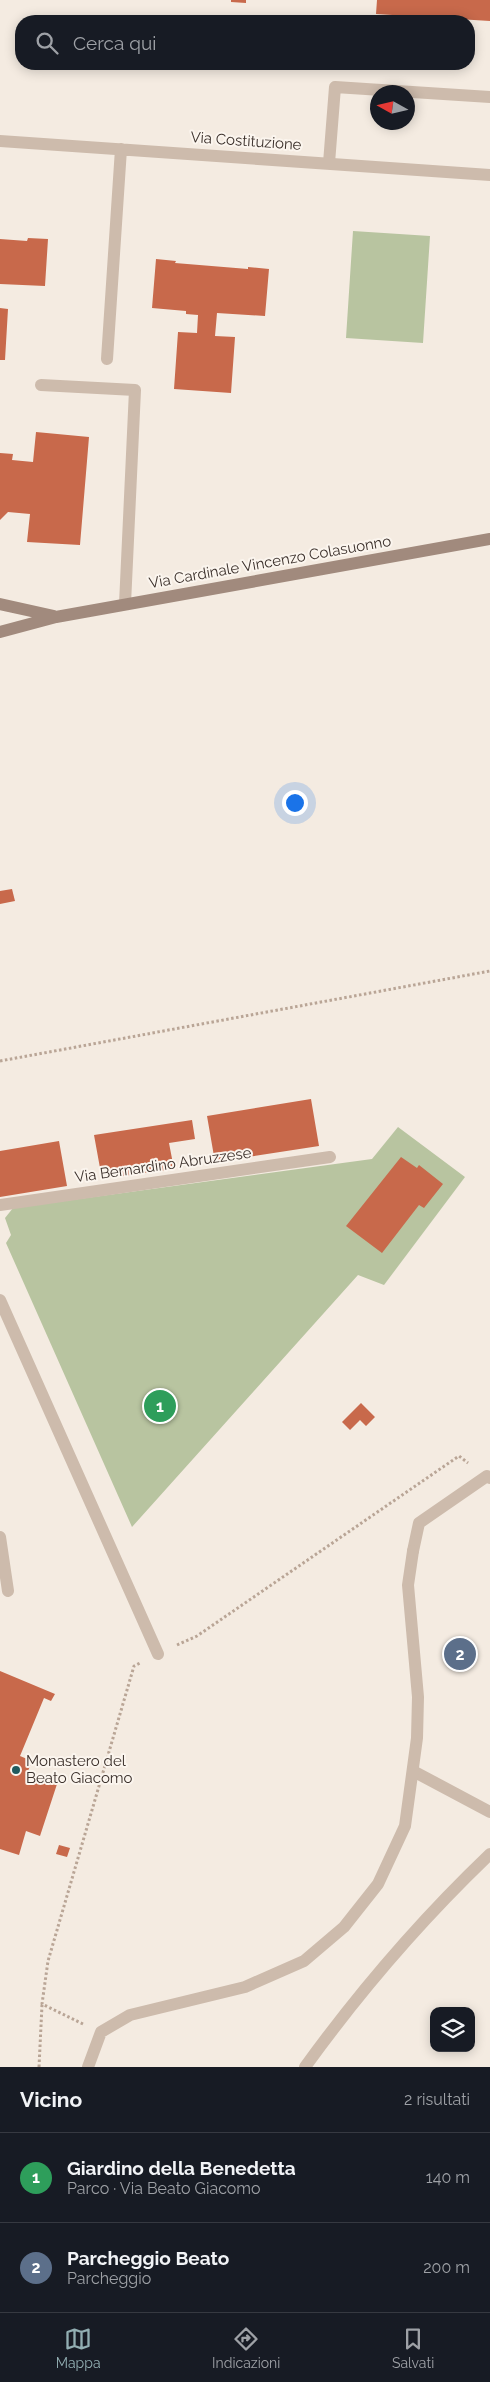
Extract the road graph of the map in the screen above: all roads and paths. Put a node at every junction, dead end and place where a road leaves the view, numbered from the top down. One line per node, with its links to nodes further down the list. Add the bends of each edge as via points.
1 (490, 97): 4 (street, via 335,87)
2 (0, 142): 3 (street, Via Costituzione)
3 (122, 149): 4 (street, Via Costituzione); 6 (street)
4 (329, 163): 5 (street, Via Costituzione)
5 (490, 175)
6 (106, 359)
7 (41, 385): 10 (street, via 135,390)
8 (490, 539): 10 (street, Via Cardinale Vincenzo Colasuonno)
9 (0, 604): 11 (street, Via Cardinale Vincenzo Colasuonno)
10 (125, 604): 11 (street, Via Cardinale Vincenzo Colasuonno)
11 (56, 617): 12 (street, Via Cardinale Vincenzo Colasuonno)
12 (0, 632)
13 (490, 971): 14 (path)
14 (0, 1061)
15 (330, 1157): 16 (street, Via Bernardino Abruzzese)
16 (0, 1205)
17 (0, 1300): 21 (street)
18 (489, 1477): 21 (path, via 459,1456 197,1636); 22 (street, via 419,1523 408,1585 418,1697)
19 (0, 1537): 20 (street)
20 (8, 1591)
21 (158, 1654): 25 (path, via 134,1666 48,1961)
22 (413, 1771): 23 (street); 26 (street, via 405,1826 378,1884 344,1927 304,1961 245,1987 130,2015)
23 (490, 1812)
24 (490, 1854): 29 (street, via 457,1885 343,2014)
25 (42, 2004): 26 (path); 27 (path)
26 (102, 2032): 28 (street)
27 (39, 2067)
28 (88, 2067)
29 (305, 2067)

